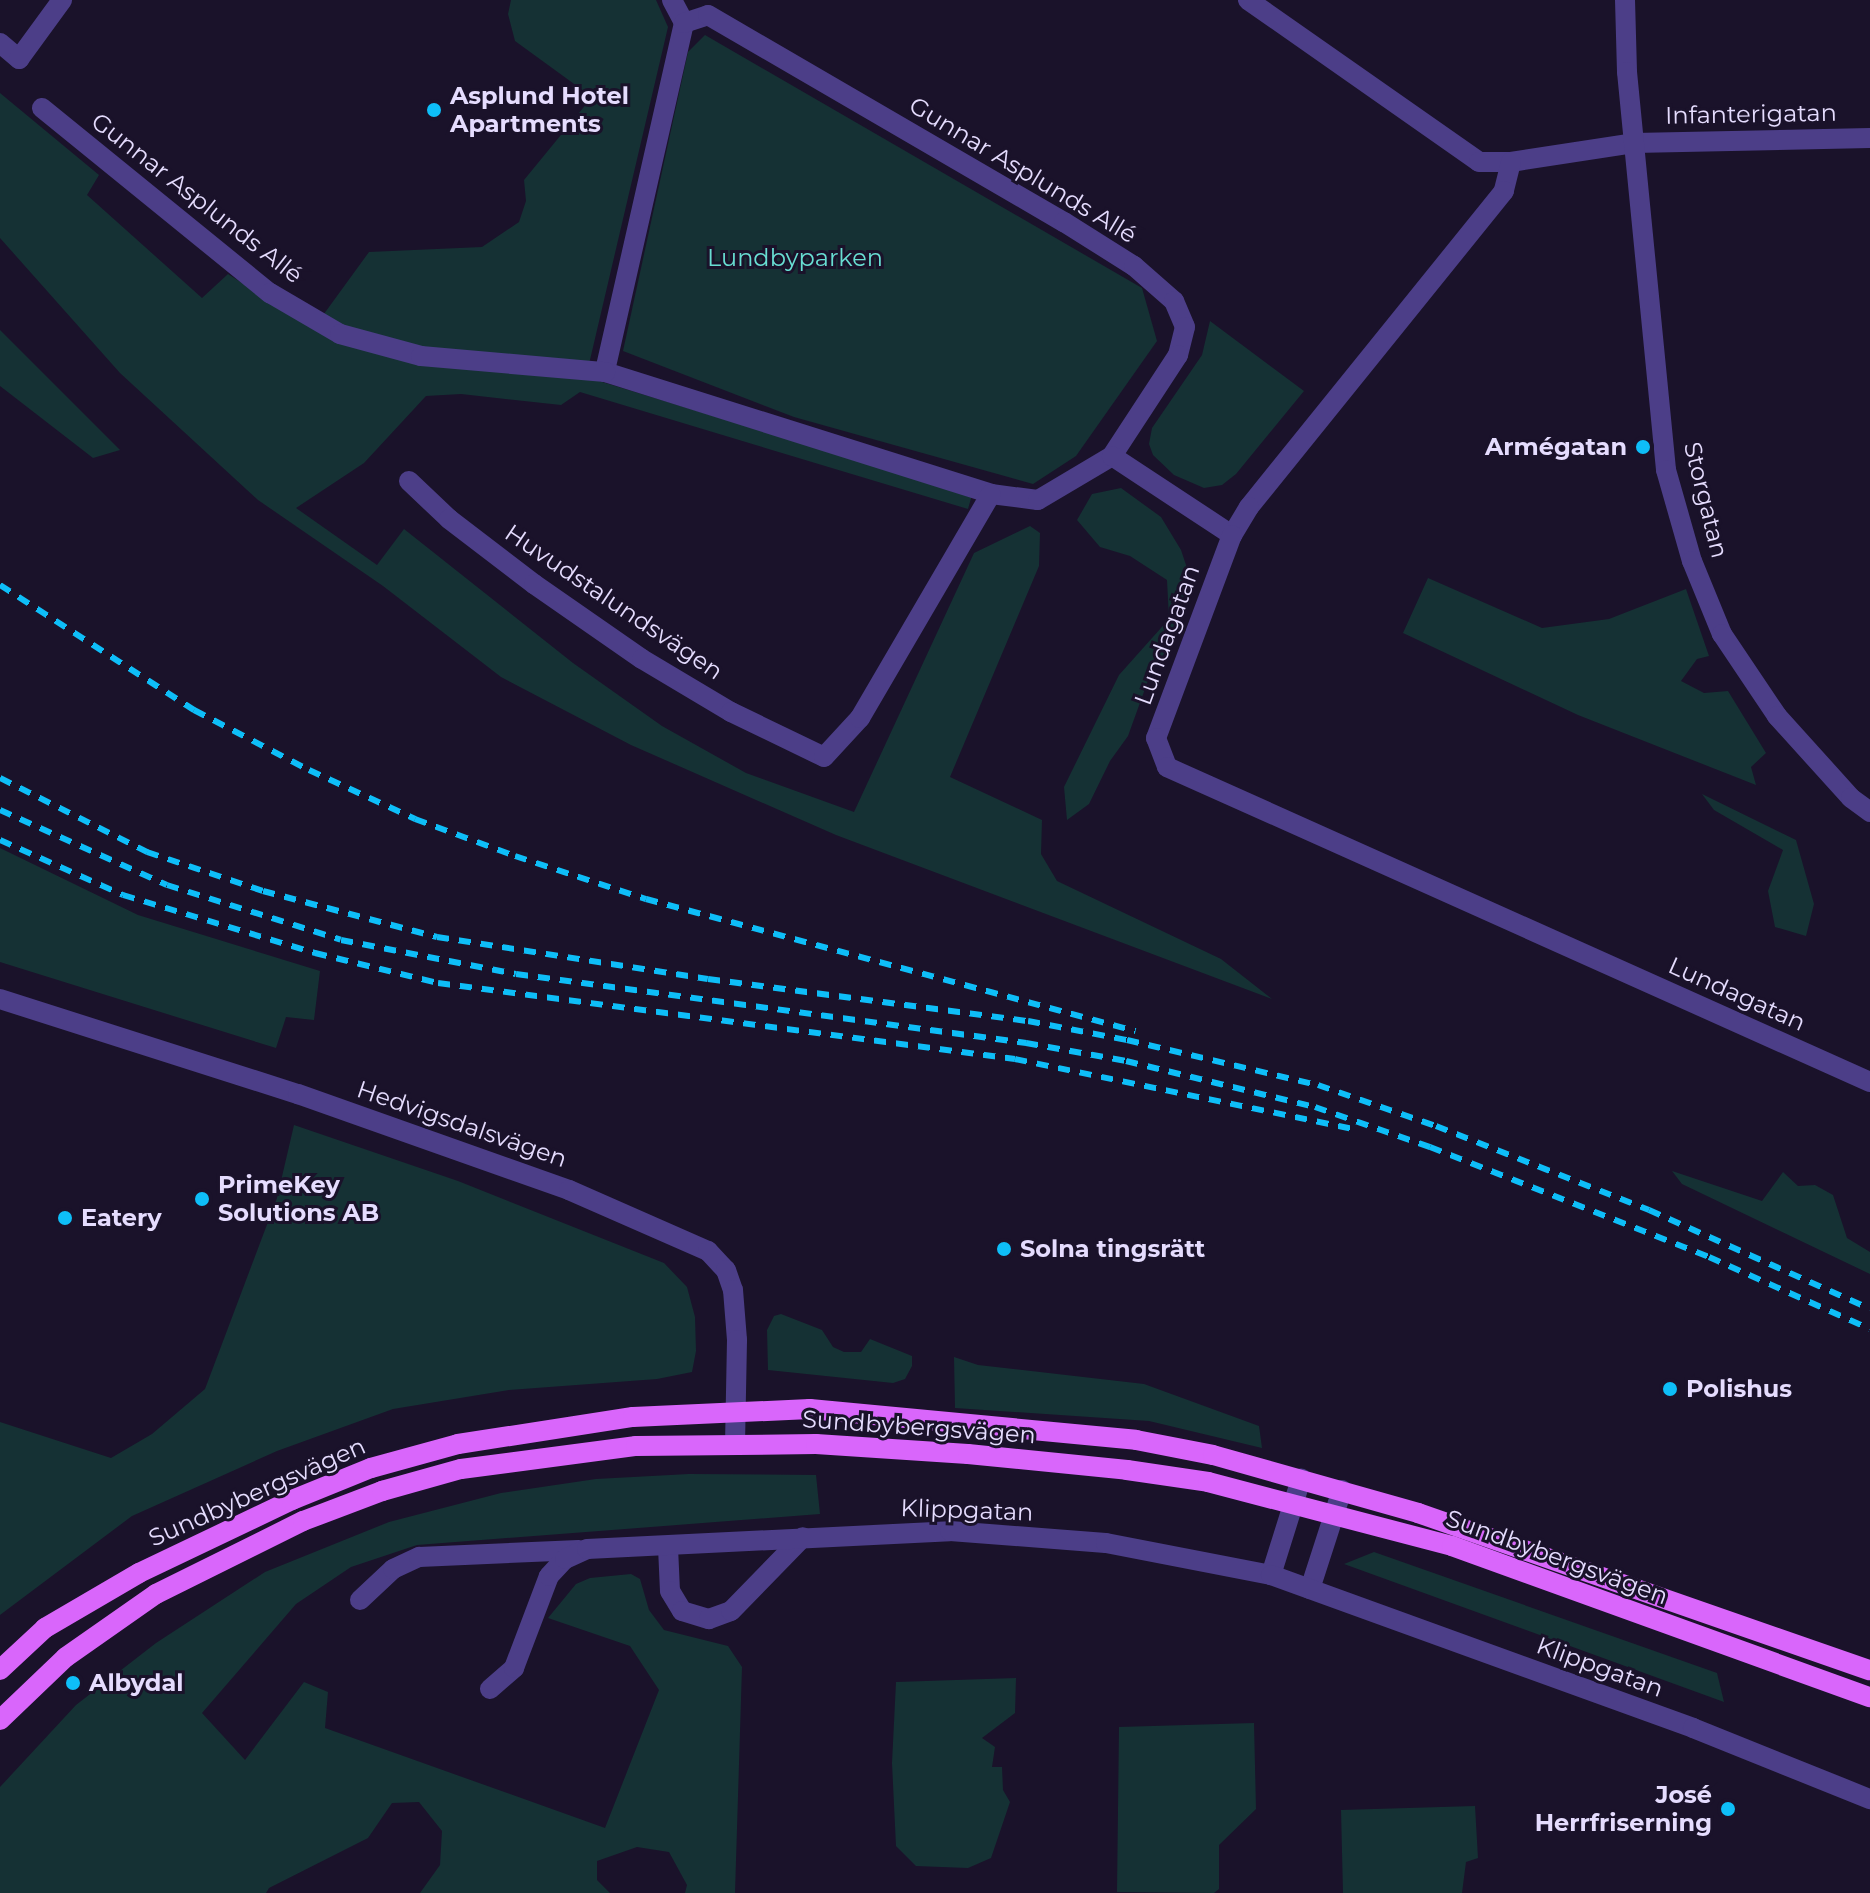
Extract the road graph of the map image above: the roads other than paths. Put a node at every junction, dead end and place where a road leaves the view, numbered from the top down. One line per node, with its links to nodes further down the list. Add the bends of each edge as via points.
1 (62, 0): 6 (street, via 19,59)
2 (672, 0): 5 (street)
3 (1248, 0): 10 (street, via 1479,162)
4 (1625, 0): 9 (street)
5 (684, 23): 11 (street); 12 (street, Gunnar Asplunds Allé, via 708,15 1064,222 1134,266 1174,301 1185,327 1178,355)
6 (0, 43)
7 (42, 108): 11 (street, Gunnar Asplunds Allé, via 270,293 340,334 421,356)
8 (1870, 138): 9 (street, Infanterigatan)
9 (1634, 143): 10 (street); 16 (street, Storgatan, via 1666,470 1692,561 1722,634 1777,716)
10 (1511, 162): 15 (street, Lundagatan, via 1504,191 1249,507)
11 (605, 372): 14 (street, Gunnar Asplunds Allé)
12 (1112, 456): 14 (street, Gunnar Asplunds Allé, via 1038,500); 15 (street)
13 (409, 481): 14 (street, Huvudstalundsvägen, via 534,584 642,659 731,712 824,757 860,718)
14 (991, 494)
15 (1232, 535): 18 (street, Lundagatan, via 1156,738 1167,767)
16 (1870, 812)
17 (0, 999): 19 (street, Hedvigsdalsvägen, via 298,1094 569,1190 708,1251 726,1270 733,1290)
18 (1870, 1082)
19 (735, 1412): 20 (street, Hedvigsdalsvägen); 21 (main road, Sundbybergsvägen, via 810,1409 1136,1440); 31 (main road, Sundbybergsvägen, via 633,1417 458,1444 371,1468 139,1573 45,1628)
20 (735, 1445): 23 (main road, Sundbybergsvägen, via 816,1444 1127,1470); 35 (main road, Sundbybergsvägen, via 636,1446 461,1469 382,1491 303,1521 156,1594 66,1657)
21 (1301, 1479): 22 (main road, Sundbybergsvägen); 23 (street)
22 (1342, 1490): 24 (street); 32 (main road, Sundbybergsvägen)
23 (1295, 1502): 24 (main road, Sundbybergsvägen); 28 (street)
24 (1335, 1513): 29 (street); 34 (main road, Sundbybergsvägen, via 1452,1546)
25 (803, 1537): 26 (street, Klippgatan); 26 (street, via 731,1611 709,1619 682,1611 670,1591); 28 (street, Klippgatan, via 950,1531 1106,1543)
26 (668, 1547): 27 (street, Klippgatan)
27 (587, 1549): 30 (street, Klippgatan, via 419,1557 393,1569); 33 (street, via 565,1559 549,1576 514,1668)
28 (1271, 1575): 29 (street, Klippgatan)
29 (1310, 1589): 36 (street, Klippgatan, via 1693,1728)
30 (360, 1600)
31 (0, 1670)
32 (1870, 1670)
33 (490, 1689)
34 (1870, 1697)
35 (0, 1720)
36 (1870, 1799)

